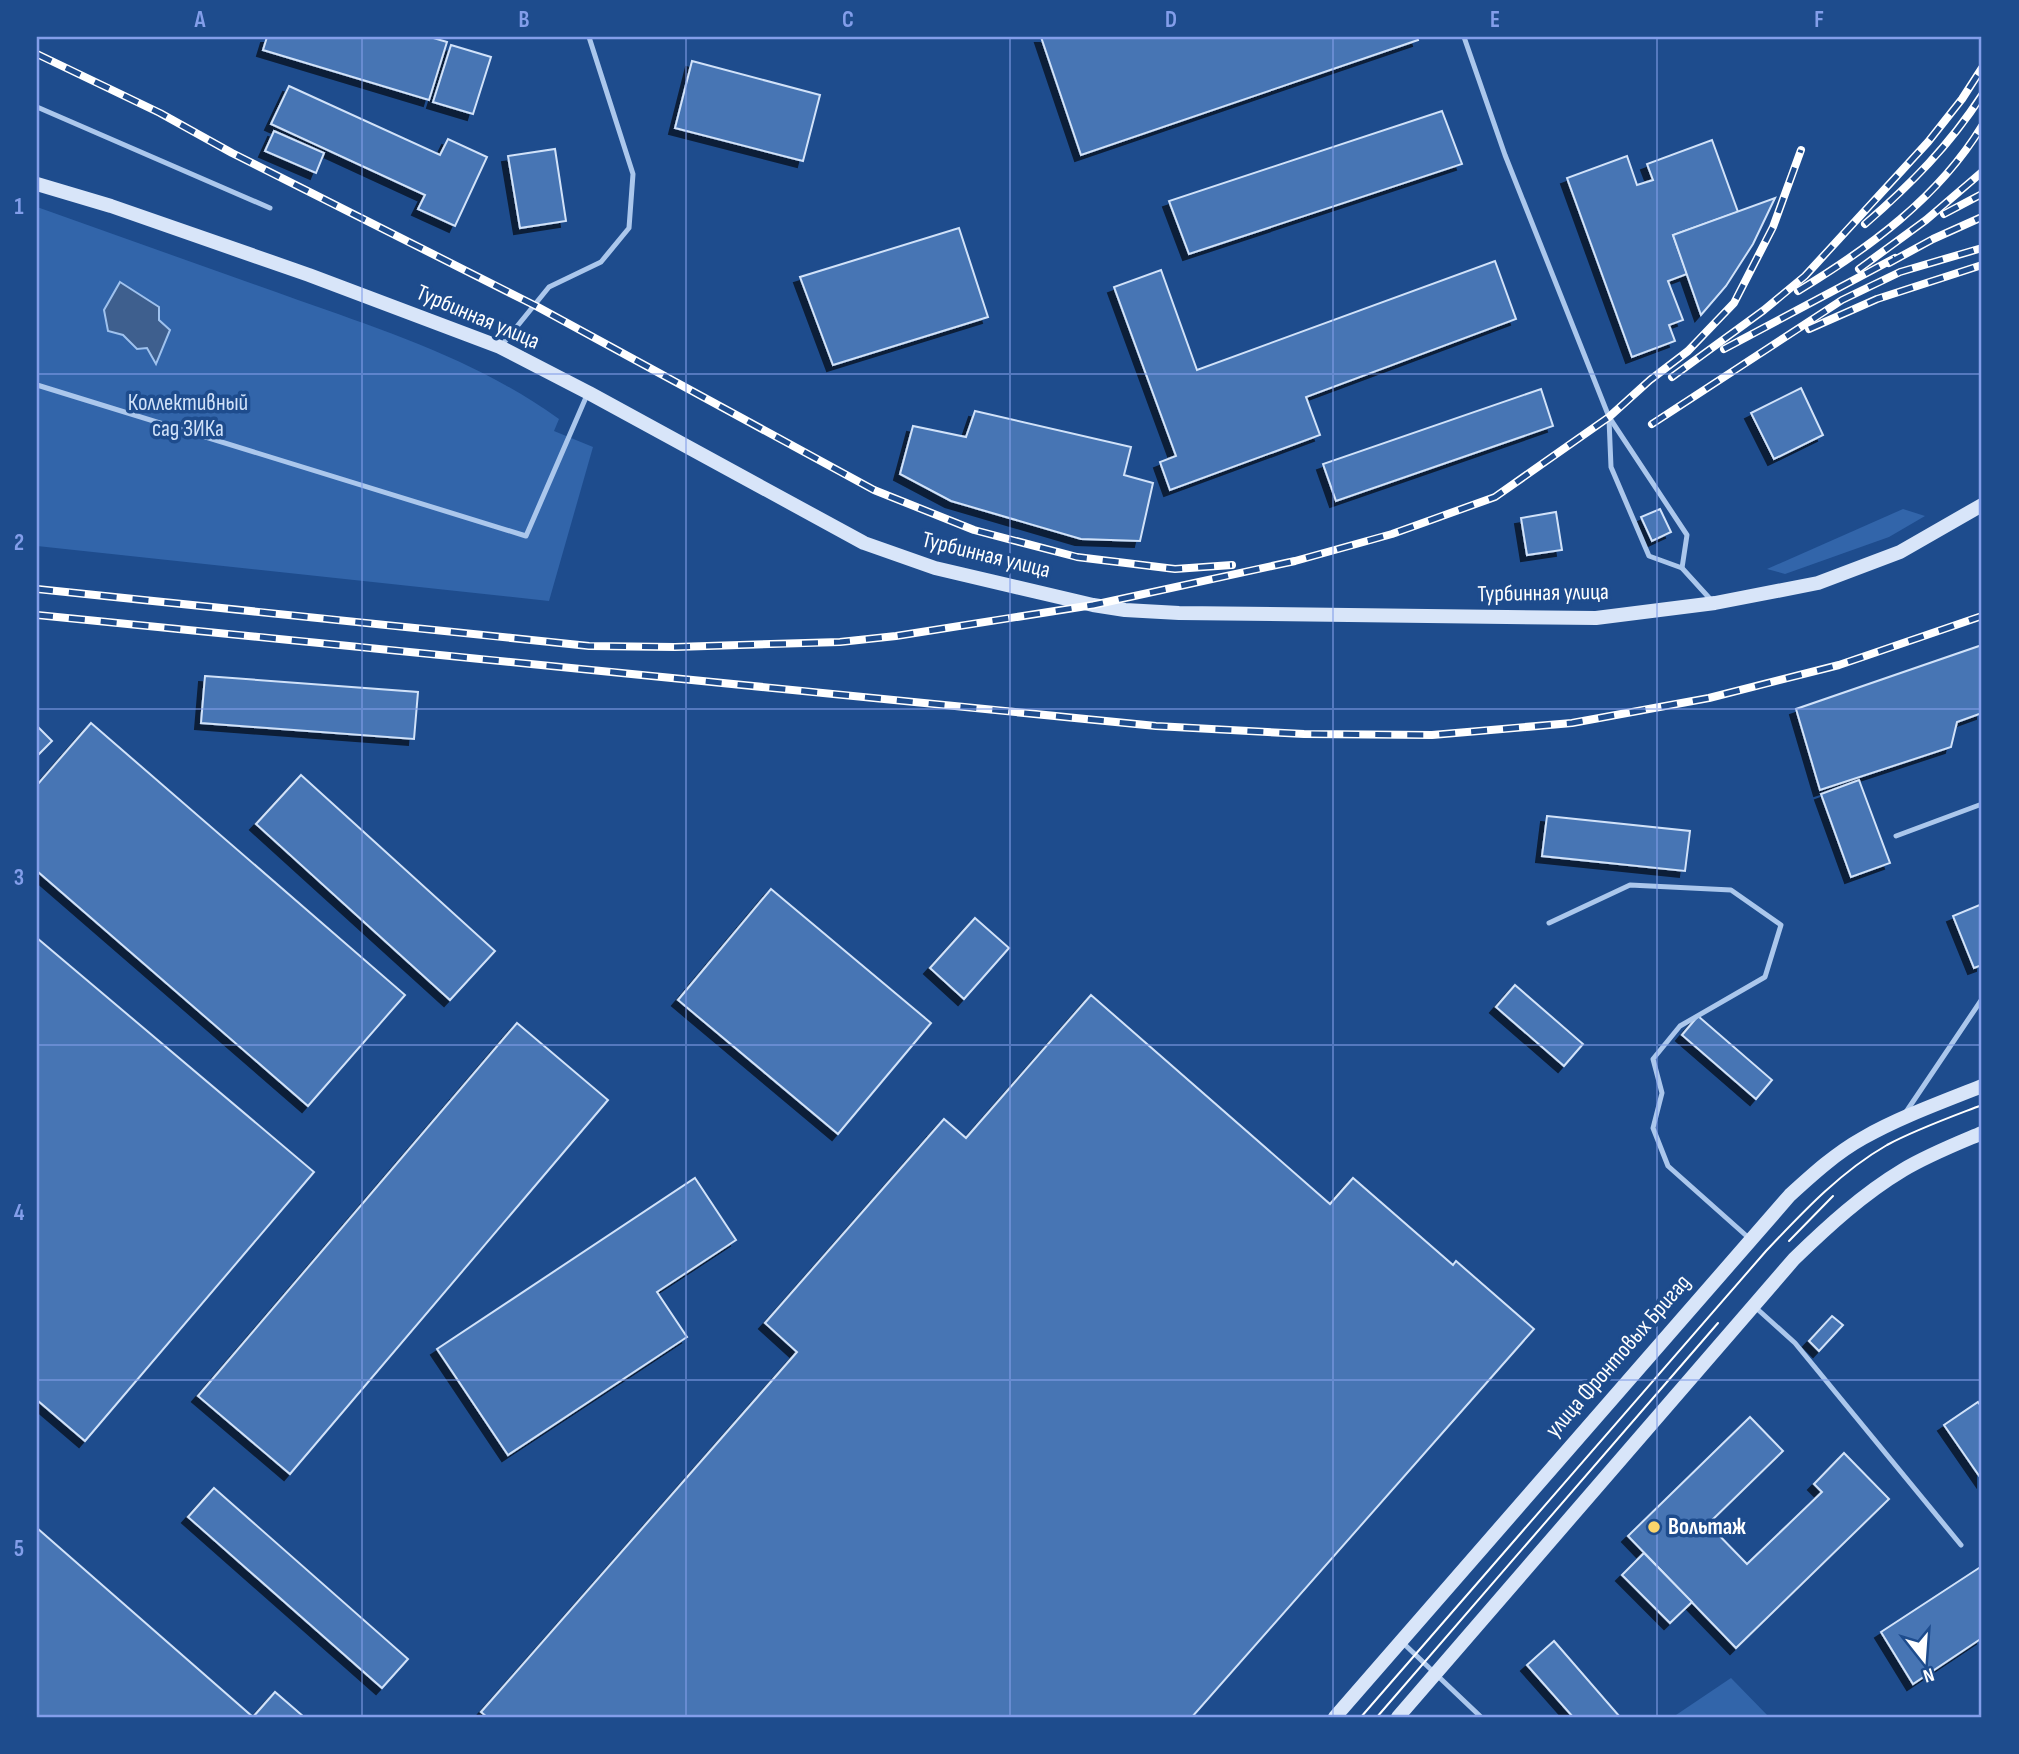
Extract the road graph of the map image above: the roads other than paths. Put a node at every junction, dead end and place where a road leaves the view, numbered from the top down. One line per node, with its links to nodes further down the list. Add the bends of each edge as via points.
1 (589, 37): 6 (lane, via 633,174 629,228 601,262 550,287)
2 (1464, 37): 9 (lane, via 1505,155)
3 (37, 107): 5 (lane)
4 (37, 184): 6 (main road, Турбинная улица, via 309,275)
5 (270, 208)
6 (500, 347): 8 (main road, Турбинная улица)
7 (37, 385): 8 (lane, via 526,536)
8 (589, 393): 12 (main road, Турбинная улица, via 864,543 935,568 1093,605 1179,613 1596,618)
9 (1609, 417): 11 (lane, via 1687,535); 11 (lane, via 1611,467 1649,556)
10 (1982, 505): 12 (main road, Турбинная улица, via 1900,552 1818,583)
11 (1682, 568): 12 (lane)
12 (1714, 603)
13 (1982, 804): 14 (lane)
14 (1896, 836)
15 (1549, 923): 20 (lane, via 1630,885 1731,890 1781,925 1765,977 1680,1026 1653,1059 1662,1093 1653,1128 1668,1166)
16 (1982, 999): 18 (lane)
17 (1982, 1086): 18 (main road, улица Фронтовых Бригад)
18 (1901, 1119): 20 (main road, улица Фронтовых Бригад, via 1828,1161)
19 (1982, 1133): 21 (main road, via 1902,1170 1866,1196 1794,1259)
20 (1750, 1239): 23 (main road, улица Фронтовых Бригад)
21 (1755, 1307): 22 (lane, via 1795,1343); 24 (main road)
22 (1961, 1545)
23 (1401, 1640): 24 (lane); 25 (main road, улица Фронтовых Бригад)
24 (1436, 1673): 26 (main road); 27 (lane)
25 (1335, 1717)
26 (1398, 1717)
27 (1481, 1717)

